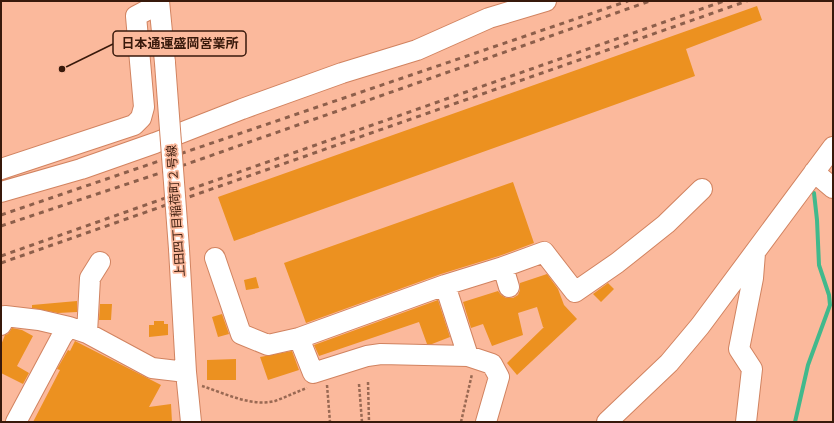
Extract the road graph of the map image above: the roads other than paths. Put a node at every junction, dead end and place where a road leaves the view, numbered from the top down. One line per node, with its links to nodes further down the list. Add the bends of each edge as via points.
1 (546, 1): 8 (street, via 489,18 417,50 335,75 141,148 81,169)
2 (159, 2): 4 (street, via 136,16 144,107 141,118 134,125); 19 (street, 上田四丁目稲荷町２号線, bridge, via 179,248)
3 (833, 147): 5 (street)
4 (1, 169)
5 (814, 172): 6 (street); 9 (street)
6 (833, 188)
7 (702, 189): 12 (street, via 666,224 617,263 574,292 544,252)
8 (1, 192)
9 (755, 253): 23 (street, via 669,363); 24 (street, via 753,278 739,349 752,369)
10 (215, 258): 17 (street, via 241,334 268,345)
11 (100, 262): 16 (street, via 90,278)
12 (503, 267): 13 (street); 14 (street)
13 (445, 285): 17 (street); 18 (street)
14 (509, 287)
15 (1, 325): 16 (street, via 5,316 39,320)
16 (78, 330): 19 (street, via 152,368); 20 (street, via 62,336)
17 (299, 338): 18 (street, via 318,379 313,373 367,356 382,354)
18 (468, 364): 22 (street, via 492,364 499,377)
19 (186, 372): 21 (street, 上田四丁目稲荷町２号線)
20 (16, 422)
21 (191, 422)
22 (486, 422)
23 (607, 422)
24 (746, 422)

